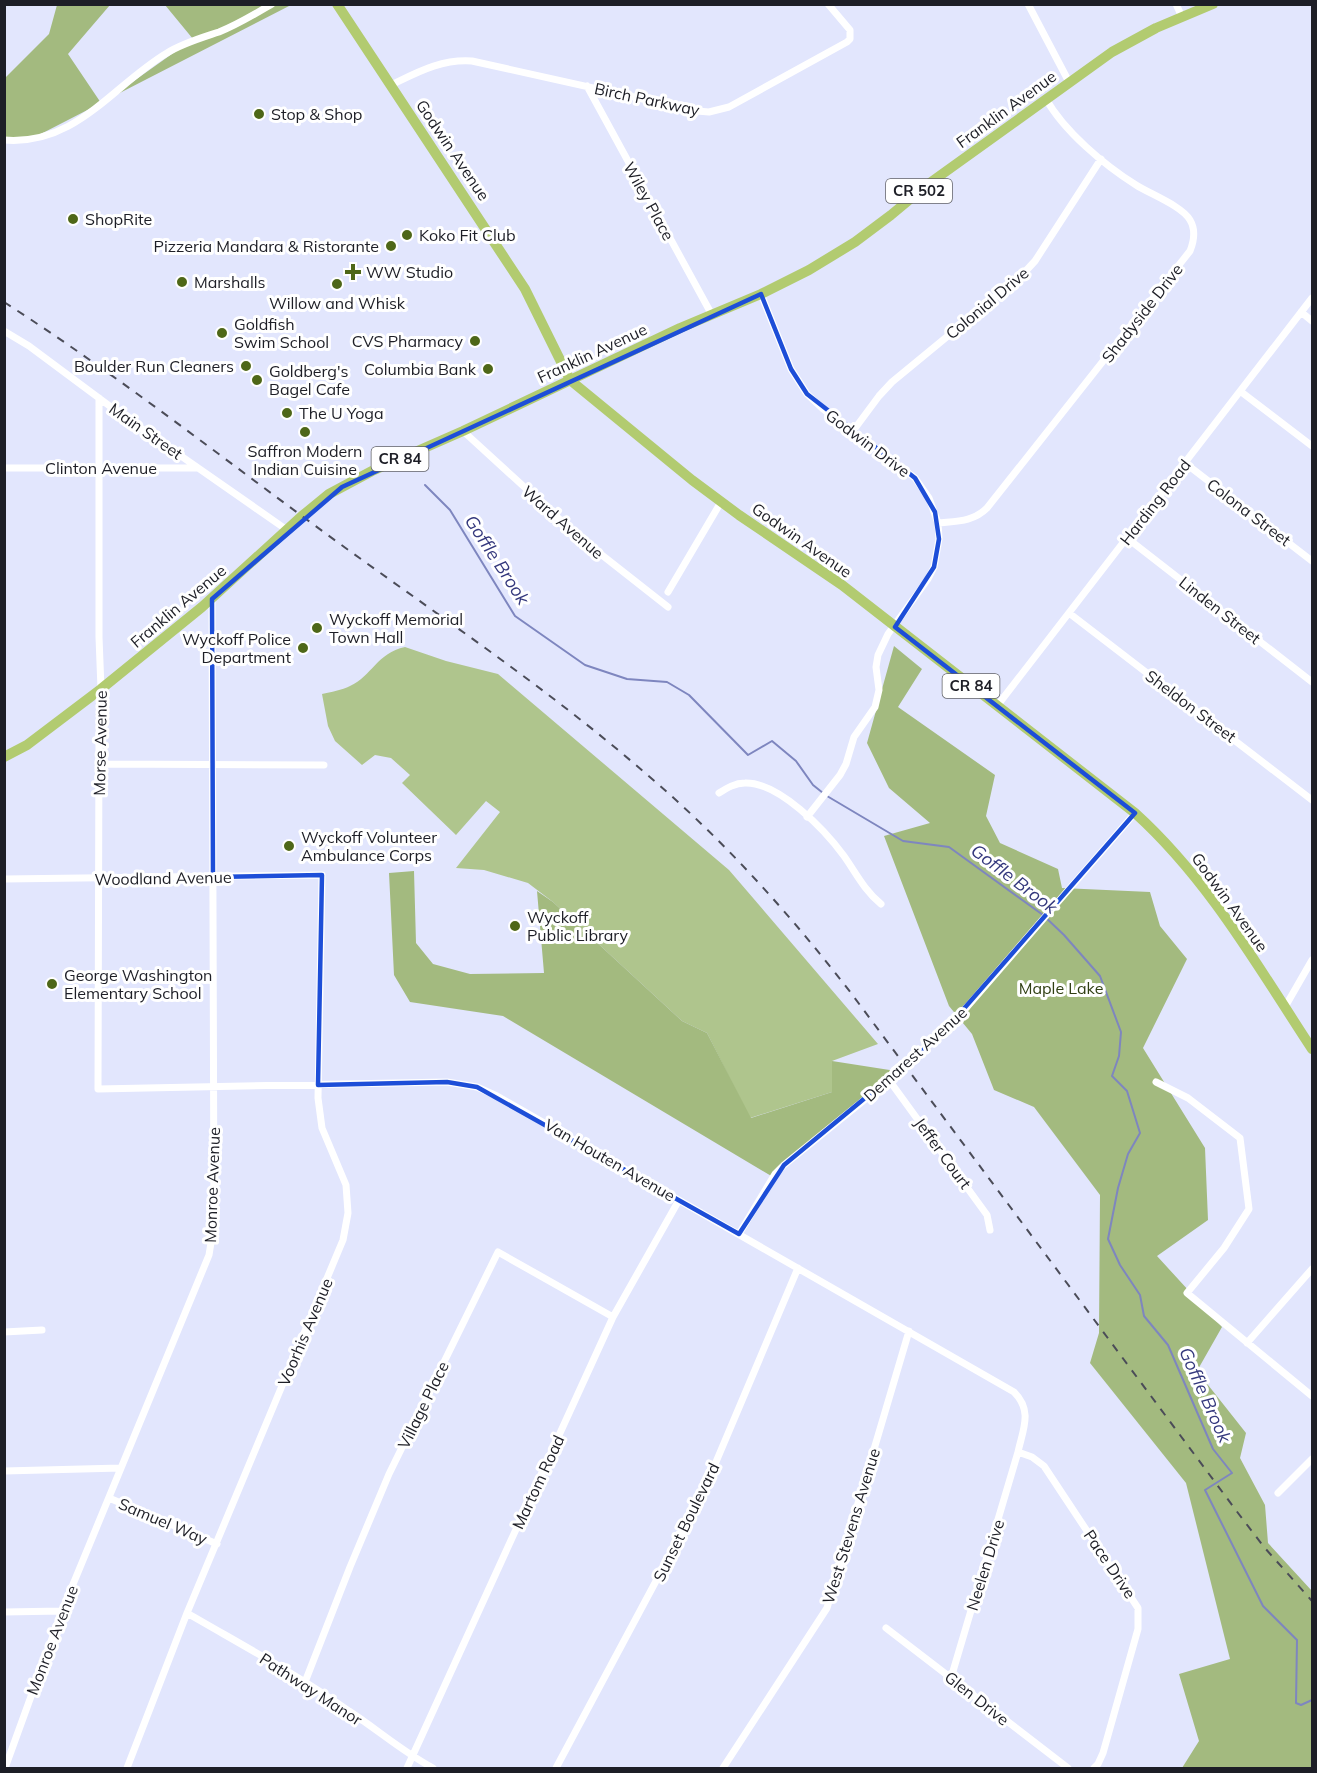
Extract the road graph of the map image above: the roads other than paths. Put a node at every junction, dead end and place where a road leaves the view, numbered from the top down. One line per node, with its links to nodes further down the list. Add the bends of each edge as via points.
1 (272, 4): 12 (street, via 239,23 167,53 67,128 39,138)
2 (337, 4): 9 (main road, Godwin Avenue)
3 (828, 4): 10 (street, Birch Parkway, via 850,30 850,39 729,107 697,111)
4 (1028, 4): 8 (street)
5 (1176, 4): 7 (street)
6 (1213, 4): 7 (main road, Franklin Avenue / CR 502)
7 (1182, 16): 8 (main road, Franklin Avenue / CR 502, via 1133,39)
8 (1069, 82): 11 (main road, Franklin Avenue / CR 502)
9 (391, 85): 10 (street, Birch Parkway, via 430,66 472,61); 20 (main road, Godwin Avenue, via 525,289)
10 (587, 86): 17 (street, Wiley Place)
11 (1046, 99): 13 (street, Shadyside Drive, via 1062,123); 14 (main road, Franklin Avenue / CR 502, via 927,184 855,242)
12 (4, 140)
13 (1101, 159): 23 (street, Colonial Drive, via 1035,261 892,382); 31 (street, Shadyside Drive, via 1185,214 1193,228 1190,251 987,508 968,520)
14 (761, 294): 17 (main road, Franklin Avenue / CR 502); 23 (street, Godwin Drive, via 791,369 807,394)
15 (1312, 298): 16 (street, Harding Road)
16 (1301, 312): 18 (street); 21 (street, Harding Road)
17 (712, 315): 20 (main road, Franklin Avenue / CR 502)
18 (1312, 321)
19 (4, 331): 22 (street, Main Street)
20 (570, 380): 24 (main road, Franklin Avenue / CR 84); 30 (main road, Godwin Avenue / CR 84)
21 (1240, 391): 25 (street); 26 (street, Harding Road)
22 (99, 398): 28 (street, Morse Avenue); 29 (street, Main Street)
23 (854, 430): 31 (street, Godwin Drive, via 915,478 930,498)
24 (463, 431): 32 (main road, Franklin Avenue / CR 84, via 342,487); 37 (street, Ward Avenue, via 579,537)
25 (1312, 446)
26 (1185, 463): 33 (street, Harding Road); 34 (street, Colona Street)
27 (4, 468): 28 (street, Clinton Avenue)
28 (99, 468): 29 (street, Clinton Avenue); 41 (street, Morse Avenue)
29 (197, 468): 32 (street, Main Street)
30 (721, 502): 35 (street); 39 (main road, Godwin Avenue / CR 84, via 842,585)
31 (938, 523): 39 (street, Godwin Drive, via 934,567)
32 (287, 530): 36 (main road, Franklin Avenue / CR 84)
33 (1126, 538): 38 (street, Harding Road); 40 (street, Linden Street)
34 (1312, 561)
35 (668, 591)
36 (212, 599): 41 (main road, Franklin Avenue / CR 84); 45 (street, Monroe Avenue)
37 (668, 607)
38 (1069, 613): 42 (street, Harding Road); 48 (street, Sheldon Street)
39 (895, 627): 42 (main road, Godwin Avenue / CR 84); 50 (street, Godwin Drive, via 878,655 879,690 874,707 854,737 840,776)
40 (1312, 682)
41 (101, 689): 43 (main road, Franklin Avenue / CR 84, via 27,745); 44 (street, Morse Avenue)
42 (997, 706): 49 (main road, Godwin Avenue / CR 84)
43 (4, 757)
44 (99, 764): 45 (street); 54 (street, Morse Avenue)
45 (213, 765): 46 (street); 52 (street, Monroe Avenue)
46 (324, 765)
47 (719, 793): 50 (street, via 739,784 756,784 784,798)
48 (1312, 800)
49 (1135, 813): 57 (main road, Godwin Avenue / CR 84, via 1196,877); 59 (street, Demarest Avenue, via 967,1007 940,1036 894,1070)
50 (807, 817): 55 (street, via 829,837 864,887)
51 (322, 875): 52 (street, Woodland Avenue); 61 (street, Voorhis Avenue)
52 (213, 877): 54 (street, Woodland Avenue); 62 (street, Monroe Avenue)
53 (4, 879): 54 (street, Woodland Avenue)
54 (99, 879): 63 (street, Morse Avenue)
55 (881, 904)
56 (1312, 960): 57 (street)
57 (1285, 1007): 58 (main road, Godwin Avenue / CR 84)
58 (1312, 1049)
59 (889, 1080): 65 (street, Jeffer Court, via 987,1215); 66 (street, Demarest Avenue, via 783,1165)
60 (1156, 1082): 73 (street, via 1188,1098 1240,1138 1249,1209 1224,1248 1187,1293)
61 (318, 1085): 62 (street, Van Houten Avenue); 64 (street, Van Houten Avenue, via 447,1082 477,1088); 81 (street, Voorhis Avenue, via 322,1128 346,1185 347,1227)
62 (214, 1087): 63 (street, Van Houten Avenue); 77 (street, Monroe Avenue, via 212,1243)
63 (98, 1089)
64 (680, 1200): 66 (street, Van Houten Avenue); 69 (street, Martom Road)
65 (990, 1230)
66 (739, 1234): 67 (street, Van Houten Avenue)
67 (798, 1268): 71 (street, Van Houten Avenue); 93 (street, Sunset Boulevard, via 702,1496)
68 (1312, 1269): 73 (street)
69 (613, 1317): 87 (street, Village Place, via 498,1252 389,1474); 88 (street, Martom Road)
70 (42, 1330): 72 (street)
71 (909, 1331): 75 (street, Van Houten Avenue, via 1021,1399 1026,1419); 94 (street, West Stevens Avenue, via 827,1608)
72 (4, 1332)
73 (1247, 1343): 74 (street)
74 (1312, 1396)
75 (1018, 1452): 86 (street, Neelen Drive); 96 (street, Pace Drive, via 1044,1466 1138,1608 1138,1629 1103,1753)
76 (1312, 1459): 79 (street)
77 (121, 1468): 78 (street); 80 (street, Monroe Avenue)
78 (4, 1472)
79 (1278, 1493)
80 (109, 1498): 81 (street, Samuel Way); 82 (street, Monroe Avenue)
81 (217, 1544): 84 (street, Voorhis Avenue)
82 (62, 1611): 83 (street); 89 (street, Monroe Avenue)
83 (4, 1612)
84 (188, 1613): 87 (street, Pathway Manor); 90 (street, Voorhis Avenue)
85 (886, 1628): 86 (street, Glen Drive)
86 (951, 1678): 95 (street, Glen Drive)
87 (305, 1682): 88 (street, Pathway Manor)
88 (412, 1757): 91 (street, Martom Road); 92 (street, Pathway Manor)
89 (5, 1768)
90 (127, 1768)
91 (407, 1768)
92 (433, 1768)
93 (556, 1768)
94 (723, 1768)
95 (1068, 1768)
96 (1094, 1768)

